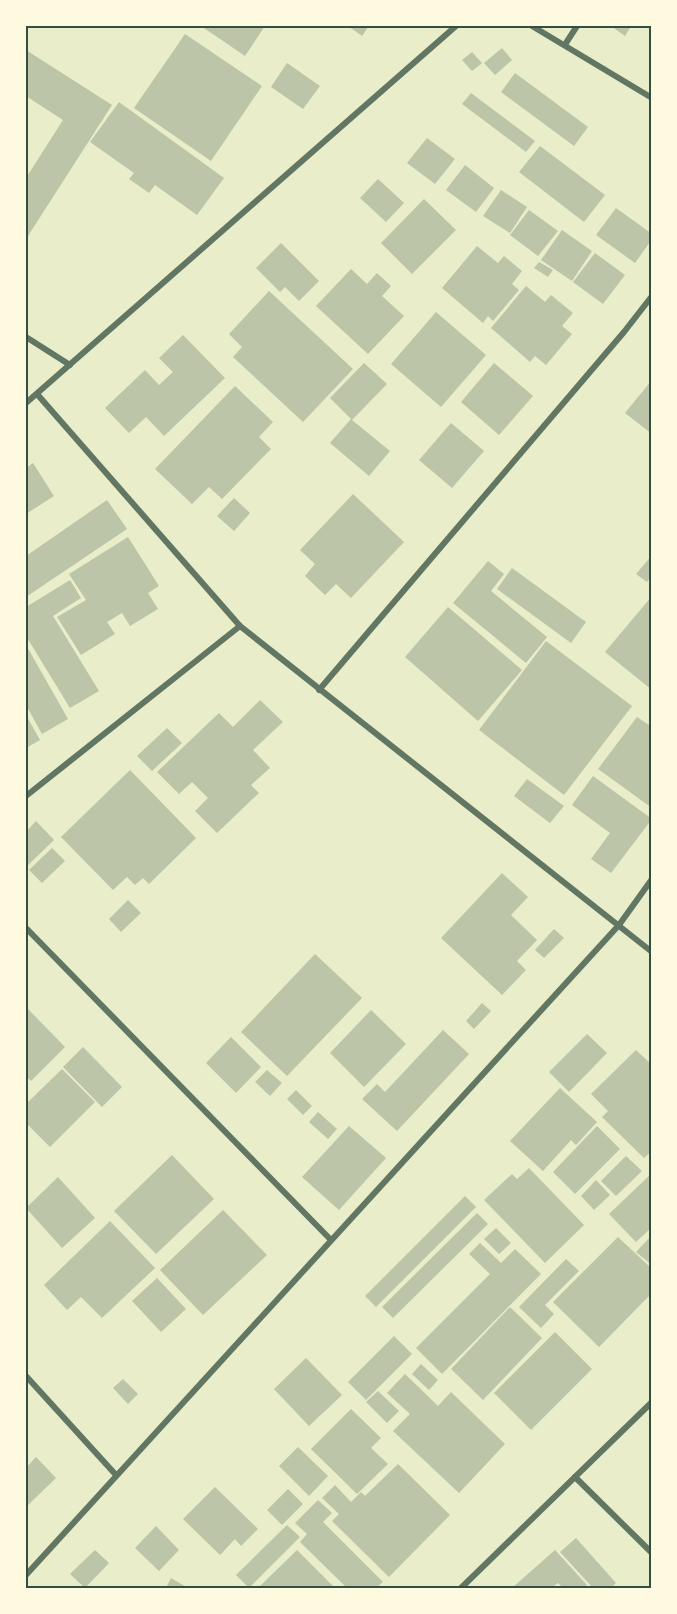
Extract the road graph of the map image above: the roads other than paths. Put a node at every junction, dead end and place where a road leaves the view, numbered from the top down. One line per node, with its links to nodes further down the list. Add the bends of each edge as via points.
1 (456, 26): 8 (street)
2 (532, 26): 4 (street)
3 (577, 26): 4 (street)
4 (566, 44): 5 (street)
5 (651, 98)
6 (651, 296): 12 (street)
7 (26, 337): 8 (street)
8 (70, 365): 9 (street)
9 (37, 394): 10 (street); 11 (street)
10 (26, 403)
11 (240, 626): 12 (street); 13 (street)
12 (319, 690): 15 (street)
13 (26, 796)
14 (651, 879): 15 (street)
15 (619, 925): 17 (street); 18 (street)
16 (26, 928): 18 (street)
17 (651, 952)
18 (332, 1240): 21 (street)
19 (26, 1376): 21 (street)
20 (651, 1402): 22 (street)
21 (116, 1475): 24 (street)
22 (575, 1477): 23 (street); 25 (street)
23 (651, 1553)
24 (26, 1575)
25 (461, 1588)

